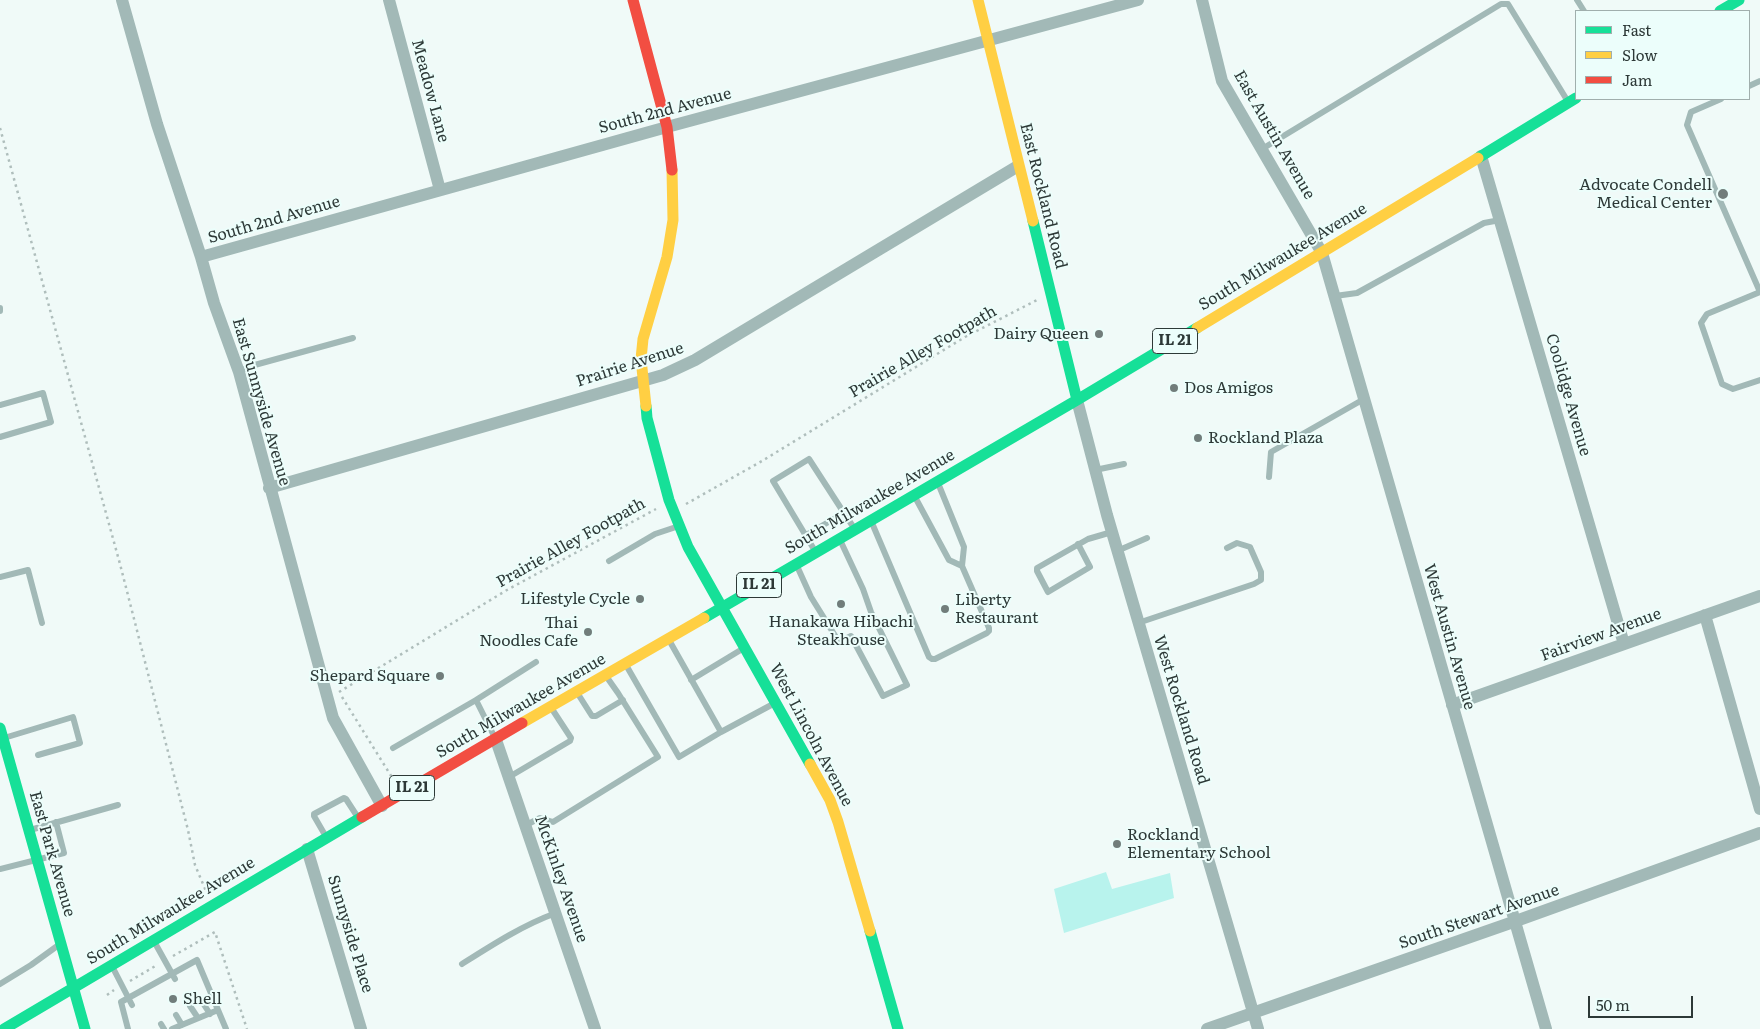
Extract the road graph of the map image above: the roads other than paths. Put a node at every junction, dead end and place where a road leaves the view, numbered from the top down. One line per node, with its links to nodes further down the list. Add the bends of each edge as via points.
1 (122, 0): 19 (street, East Sunnyside Avenue, via 157,124)
2 (389, 0): 16 (street, Meadow Lane)
3 (633, 0): 12 (main road, West Lincoln Avenue)
4 (978, 0): 9 (main road, East Rockland Road)
5 (1138, 0): 9 (street, South 2nd Avenue)
6 (1202, 0): 13 (street, East Austin Avenue, via 1222,81)
7 (1739, 0): 8 (main road)
8 (1722, 10)
9 (988, 41): 12 (street, South 2nd Avenue); 15 (main road, East Rockland Road)
10 (1719, 100): 20 (lane, via 1691,112 1687,126)
11 (1572, 101): 13 (lane, via 1508,4 1502,4); 14 (main road, South Milwaukee Avenue / IL 21)
12 (667, 127): 16 (street, South 2nd Avenue); 24 (main road, West Lincoln Avenue, via 673,176 673,220 667,257 643,339)
13 (1262, 149): 18 (street, East Austin Avenue)
14 (1481, 156): 17 (street, Coolidge Avenue); 18 (main road, South Milwaukee Avenue / IL 21)
15 (1018, 166): 24 (street, Prairie Avenue, via 695,360); 27 (main road, East Rockland Road)
16 (440, 190): 19 (street, South 2nd Avenue)
17 (1500, 220): 21 (lane, via 1484,223 1357,293); 58 (street, Coolidge Avenue)
18 (1322, 253): 21 (street, West Austin Avenue); 27 (main road, South Milwaukee Avenue / IL 21)
19 (201, 257): 23 (street, East Sunnyside Avenue)
20 (1760, 293): 25 (lane, via 1707,314 1701,324 1722,384 1732,389)
21 (1335, 296): 26 (street, West Austin Avenue)
22 (353, 338): 23 (lane)
23 (239, 372): 34 (street, East Sunnyside Avenue)
24 (643, 380): 34 (street, Prairie Avenue); 38 (main road, West Lincoln Avenue, via 647,418)
25 (1760, 380)
26 (1364, 399): 32 (lane, via 1271,452); 68 (street, West Austin Avenue)
27 (1077, 400): 31 (street, West Rockland Road); 33 (main road, South Milwaukee Avenue / IL 21)
28 (0, 405): 29 (lane, via 43,393 51,422)
29 (0, 437)
30 (1124, 464): 31 (lane)
31 (1095, 470): 40 (street, West Rockland Road)
32 (1269, 477)
33 (938, 481): 35 (main road, South Milwaukee Avenue / IL 21); 50 (lane, via 964,547)
34 (269, 488): 77 (street, East Sunnyside Avenue, via 332,718)
35 (914, 495): 37 (main road, South Milwaukee Avenue / IL 21); 50 (lane, via 949,560)
36 (844, 513): 39 (lane); 41 (lane); 41 (lane, via 811,460 807,460 773,481)
37 (871, 520): 39 (main road, South Milwaukee Avenue / IL 21); 50 (lane, via 932,659 989,631)
38 (679, 525): 48 (lane, via 655,534); 53 (main road, West Lincoln Avenue)
39 (854, 530): 42 (main road, South Milwaukee Avenue / IL 21)
40 (1112, 532): 44 (lane); 46 (street, West Rockland Road)
41 (806, 536): 47 (lane)
42 (839, 538): 47 (main road, South Milwaukee Avenue / IL 21); 49 (lane, via 907,685 884,696 851,636 839,642 811,597)
43 (1147, 538): 46 (lane)
44 (1078, 544): 44 (lane, via 1090,565 1089,569 1048,592 1037,568)
45 (1227, 548): 56 (lane, via 1237,543 1250,547 1261,572 1261,580)
46 (1117, 551): 56 (street, West Rockland Road)
47 (816, 552): 49 (main road, South Milwaukee Avenue / IL 21)
48 (609, 561)
49 (796, 563): 53 (main road, South Milwaukee Avenue / IL 21)
50 (962, 566)
51 (0, 577): 55 (lane, via 28,570)
52 (1760, 596): 54 (street, Fairview Avenue)
53 (722, 607): 57 (main road, South Milwaukee Avenue / IL 21); 59 (main road, West Lincoln Avenue)
54 (1705, 615): 58 (street, Fairview Avenue); 78 (street)
55 (42, 623)
56 (1138, 623): 104 (street, West Rockland Road)
57 (668, 638): 61 (main road, South Milwaukee Avenue / IL 21); 63 (lane)
58 (1624, 644): 68 (street, Fairview Avenue)
59 (745, 648): 63 (lane); 67 (main road, West Lincoln Avenue)
60 (536, 662): 65 (lane)
61 (625, 664): 62 (main road, South Milwaukee Avenue / IL 21); 70 (lane, via 679,757)
62 (605, 675): 64 (main road, South Milwaukee Avenue / IL 21); 66 (lane)
63 (691, 680): 70 (lane)
64 (577, 692): 66 (lane, via 592,716); 69 (main road, South Milwaukee Avenue / IL 21)
65 (476, 700): 72 (lane); 73 (lane)
66 (623, 700): 81 (lane, via 657,758 554,822 540,818)
67 (776, 702): 70 (lane); 116 (main road, West Lincoln Avenue, via 830,800)
68 (1452, 705): 89 (street, West Austin Avenue)
69 (551, 707): 72 (main road, South Milwaukee Avenue / IL 21); 75 (lane, via 570,741)
70 (721, 732)
71 (1, 735): 74 (lane, via 73,717 80,743); 82 (main road, East Park Avenue)
72 (496, 740): 75 (street, McKinley Avenue); 77 (main road, South Milwaukee Avenue / IL 21)
73 (393, 748)
74 (38, 755)
75 (509, 777): 81 (street, McKinley Avenue)
76 (118, 805): 80 (lane)
77 (382, 806): 79 (main road, South Milwaukee Avenue / IL 21)
78 (1760, 809)
79 (359, 819): 84 (main road, South Milwaukee Avenue / IL 21); 84 (lane, via 344,798 314,814)
80 (56, 822): 82 (lane); 86 (lane, via 64,853)
81 (526, 825): 88 (street, McKinley Avenue)
82 (29, 830): 86 (main road, East Park Avenue)
83 (1760, 833): 89 (street, South Stewart Avenue)
84 (326, 838): 85 (main road, South Milwaukee Avenue / IL 21)
85 (307, 849): 90 (main road, South Milwaukee Avenue / IL 21); 114 (street, Sunnyside Place)
86 (37, 860): 87 (lane); 91 (main road, East Park Avenue)
87 (0, 869)
88 (556, 913): 92 (lane, via 520,929); 115 (street, McKinley Avenue)
89 (1516, 921): 104 (street, South Stewart Avenue); 119 (street, West Austin Avenue)
90 (153, 940): 93 (main road, South Milwaukee Avenue / IL 21); 94 (lane)
91 (61, 943): 95 (lane); 96 (main road, East Park Avenue)
92 (462, 964)
93 (111, 965): 96 (main road, South Milwaukee Avenue / IL 21); 98 (lane)
94 (174, 976): 97 (lane); 103 (lane, via 196,960)
95 (0, 984)
96 (73, 988): 109 (main road, IL 21, via 23,1021); 110 (main road, East Park Avenue)
97 (142, 990): 98 (lane); 99 (lane)
98 (130, 997): 101 (lane); 111 (lane, via 121,1002)
99 (146, 997)
100 (201, 1000): 105 (lane)
101 (132, 1005)
102 (190, 1006): 107 (lane)
103 (218, 1010): 105 (lane); 113 (lane)
104 (1254, 1013): 117 (street, South Stewart Avenue); 118 (street, West Rockland Road)
105 (210, 1014): 107 (lane)
106 (176, 1015): 108 (lane)
107 (198, 1018): 108 (lane)
108 (182, 1025): 112 (lane)
109 (4, 1029)
110 (85, 1029)
111 (128, 1029)
112 (172, 1029)
113 (226, 1029)
114 (361, 1029)
115 (595, 1029)
116 (898, 1029)
117 (1207, 1029)
118 (1258, 1029)
119 (1546, 1029)

